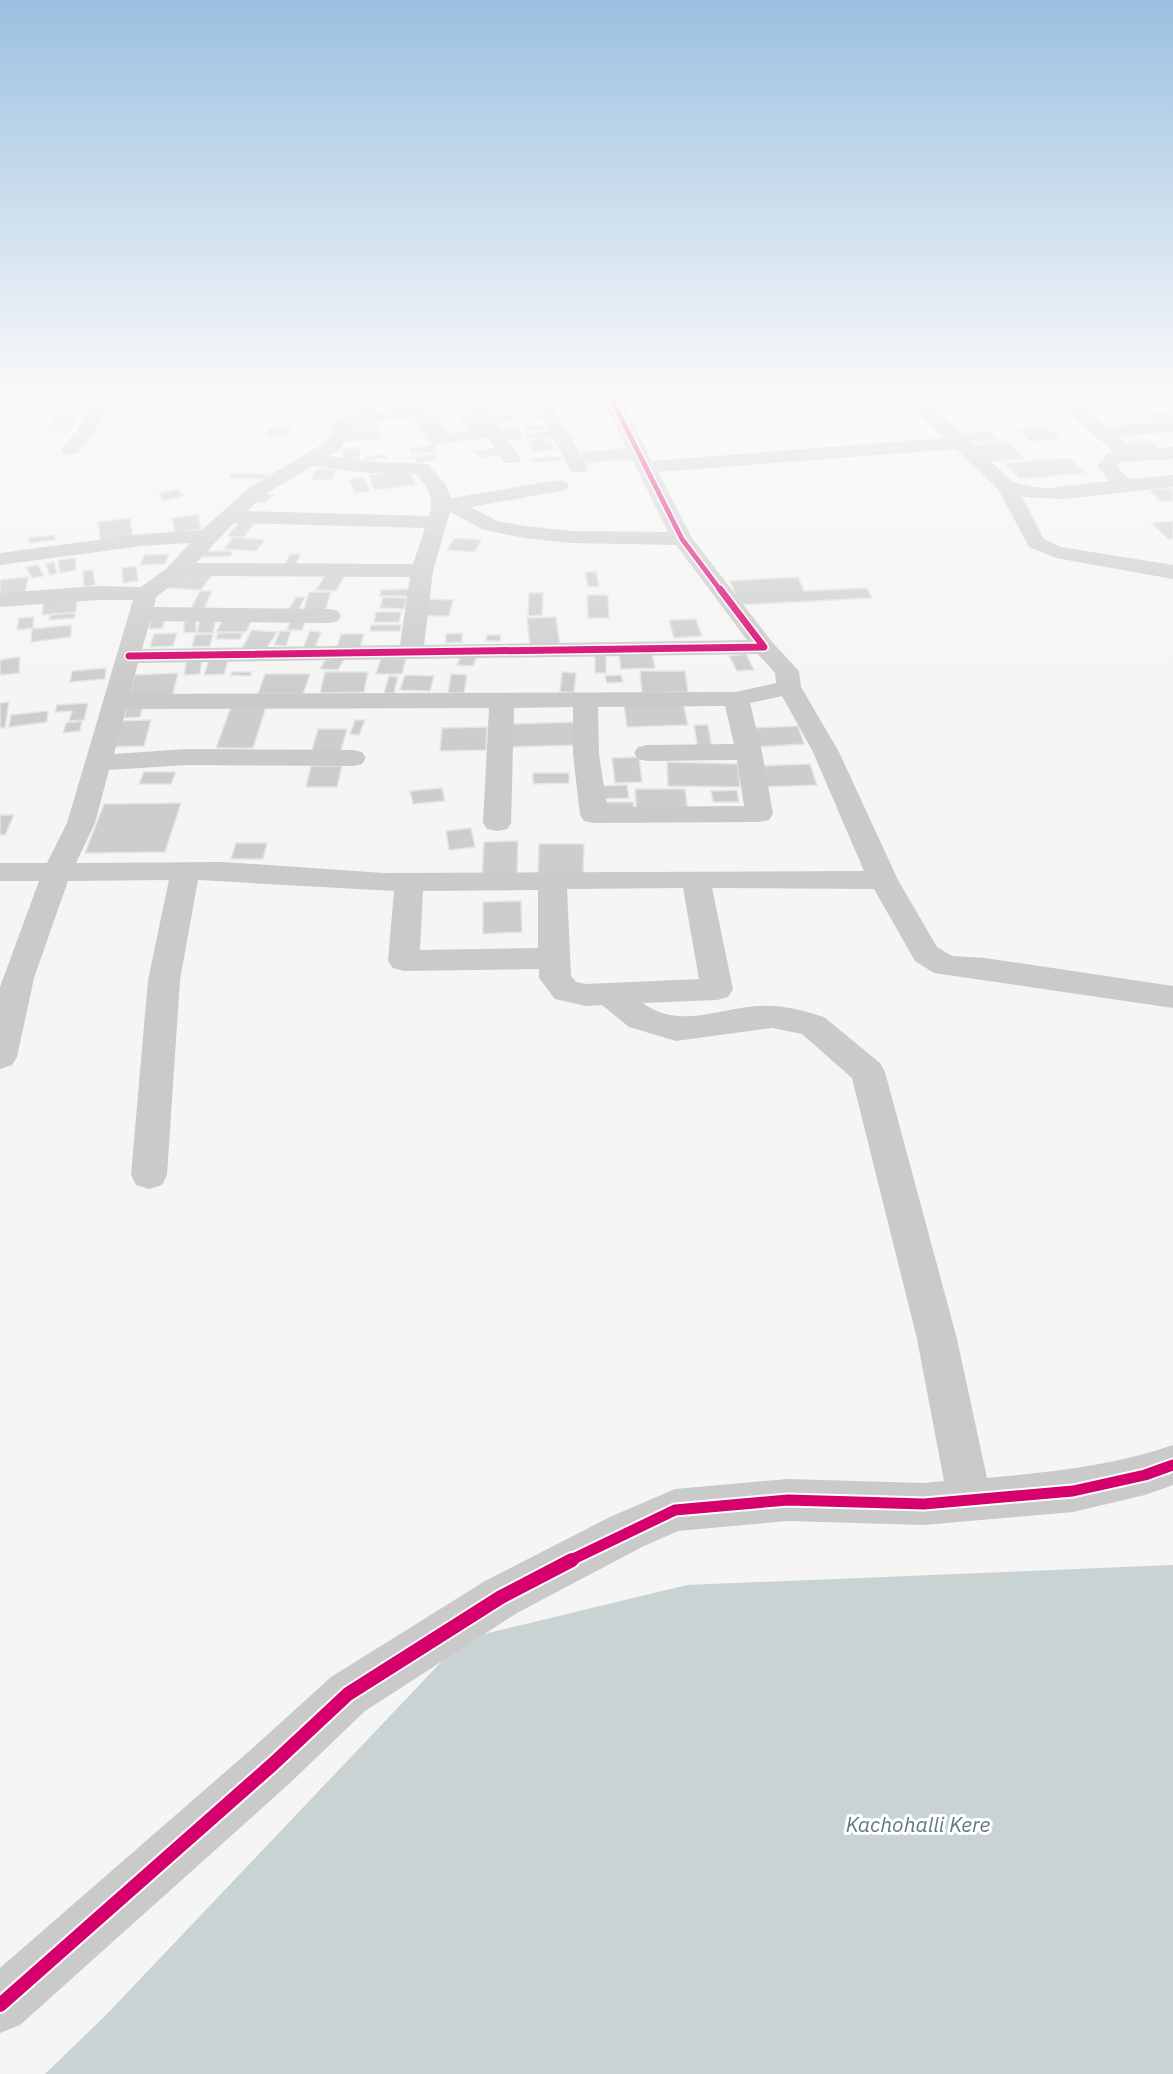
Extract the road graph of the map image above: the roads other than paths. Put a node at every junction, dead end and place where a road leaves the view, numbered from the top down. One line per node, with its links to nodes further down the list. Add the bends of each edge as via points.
1 (257, 491): 9 (street)
2 (438, 491): 8 (street)
3 (536, 491): 8 (street)
4 (656, 491): 11 (street)
5 (1009, 491): 15 (street, via 1036,543 1056,552)
6 (1017, 491): 7 (street)
7 (1057, 491)
8 (444, 510): 9 (street); 11 (street, via 491,526 525,532); 14 (street)
9 (228, 517): 10 (street)
10 (208, 536): 12 (street, via 142,540); 13 (street)
11 (682, 539): 19 (street)
12 (0, 559)
13 (180, 569): 14 (street); 17 (street)
14 (422, 571): 20 (street)
15 (1173, 572)
16 (1, 601): 17 (street, via 98,593)
17 (143, 604): 18 (street); 21 (street)
18 (330, 616)
19 (764, 647): 20 (street); 22 (street, via 787,671)
20 (411, 652): 21 (street)
21 (129, 656): 26 (street)
22 (789, 687): 23 (street); 37 (street, via 826,752)
23 (735, 699): 25 (street); 27 (street)
24 (502, 700): 25 (street); 26 (street); 31 (street)
25 (585, 700): 27 (street, via 586,754 594,815 759,814)
26 (116, 702): 30 (street)
27 (749, 752): 28 (street)
28 (647, 753)
29 (353, 758): 30 (street, via 187,757)
30 (98, 763): 34 (street, via 81,823)
31 (497, 823)
32 (0, 872): 34 (street)
33 (185, 872): 34 (street); 38 (street); 43 (street, via 164,980)
34 (56, 873): 42 (street, via 18,978)
35 (696, 879): 36 (street); 37 (street); 40 (street, via 717,989)
36 (552, 880): 38 (street); 39 (street)
37 (883, 880): 41 (street, via 926,954 945,966)
38 (409, 882): 39 (street, via 404,970)
39 (554, 958): 40 (street, via 555,978 566,991)
40 (609, 994): 45 (street, via 641,1019 676,1029 772,1017 812,1025 868,1072 937,1339)
41 (1173, 997)
42 (0, 1057)
43 (149, 1174)
44 (1173, 1465): 45 (street, via 1073,1491)
45 (970, 1500): 46 (street, via 924,1504 788,1500 675,1510 501,1597 348,1694)
46 (0, 2005)

